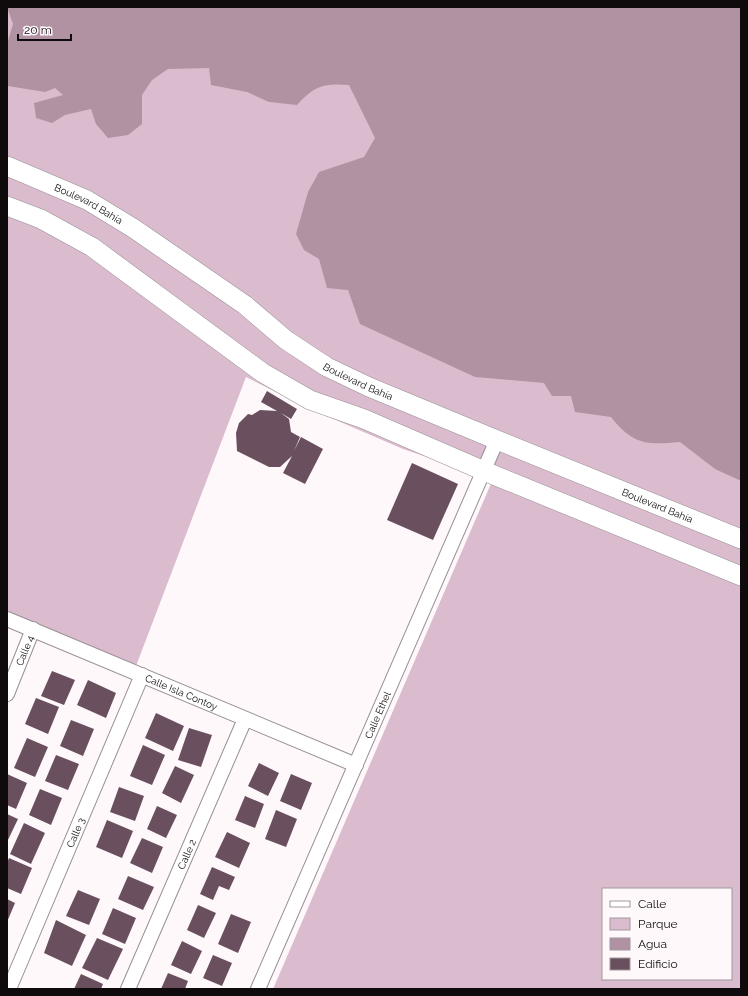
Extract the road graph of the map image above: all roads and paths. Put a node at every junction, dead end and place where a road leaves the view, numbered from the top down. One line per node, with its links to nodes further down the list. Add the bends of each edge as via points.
1 (7, 166): 3 (main road, Boulevard Bahía, via 87,200 133,228 245,305 286,340 327,367)
2 (7, 206): 4 (main road, via 41,219 92,247 263,373 310,400 364,419)
3 (496, 440): 4 (street, Calle Ethel); 5 (main road, Boulevard Bahía)
4 (484, 471): 6 (main road); 12 (street, Calle Ethel)
5 (741, 539)
6 (741, 576)
7 (7, 619): 8 (street, Calle Isla Contoy)
8 (33, 629): 9 (street, Calle Isla Contoy); 10 (street, Calle 4)
9 (142, 675): 11 (street, Calle Isla Contoy); 13 (street, Calle 3)
10 (7, 694)
11 (245, 719): 12 (street, Calle Isla Contoy); 14 (street, Calle 2)
12 (356, 765): 15 (street, Calle Ethel)
13 (9, 989)
14 (128, 989)
15 (258, 989)

